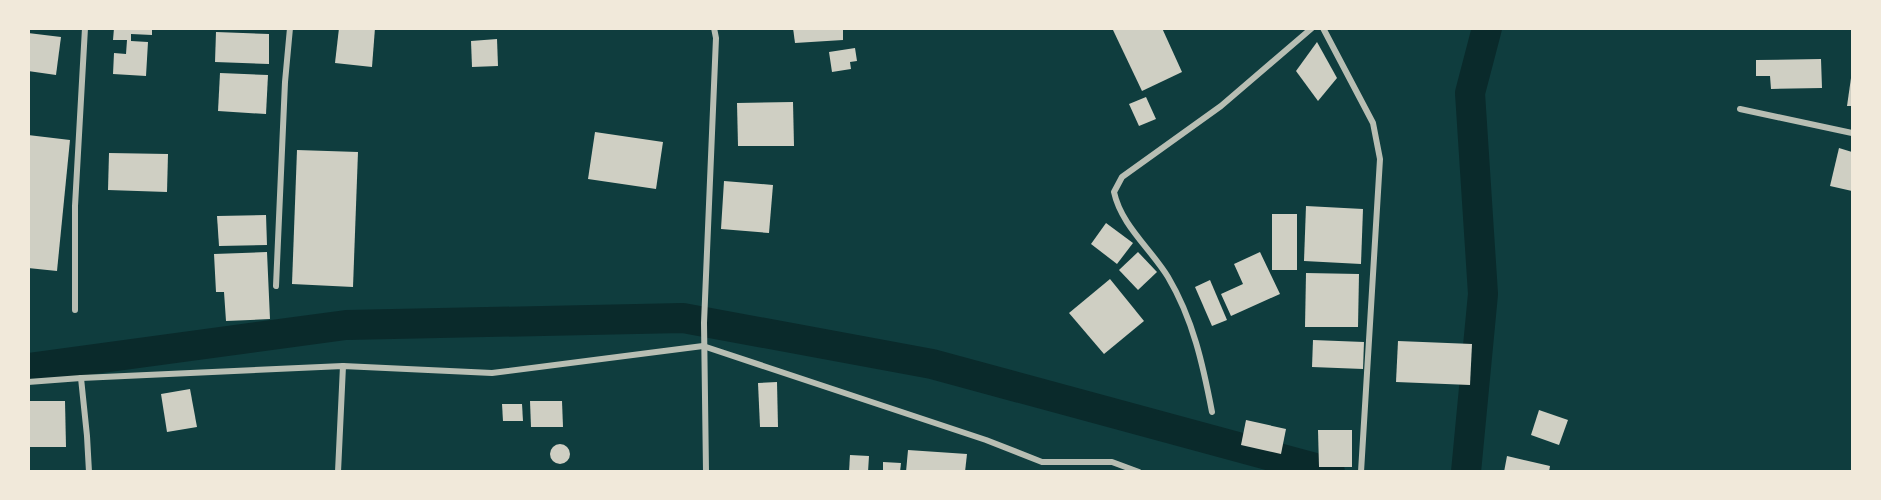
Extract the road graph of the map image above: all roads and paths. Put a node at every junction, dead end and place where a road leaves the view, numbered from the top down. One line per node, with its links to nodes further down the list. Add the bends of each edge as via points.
1 (85, 28): 9 (street, via 75,206)
2 (290, 28): 8 (street)
3 (714, 28): 10 (street)
4 (1312, 28): 14 (street, via 1221,106 1122,177 1114,192 1118,208 1180,300 1196,337)
5 (1323, 28): 21 (street, via 1373,123 1380,159)
6 (1740, 109): 7 (street)
7 (1852, 133)
8 (276, 286)
9 (75, 310)
10 (704, 346): 11 (street, via 492,373); 15 (street); 18 (street)
11 (343, 366): 12 (street); 17 (street)
12 (81, 378): 13 (street); 16 (street)
13 (28, 382)
14 (1212, 412)
15 (1042, 462): 19 (street); 20 (street, via 1112,462)
16 (89, 471)
17 (338, 471)
18 (706, 471)
19 (1043, 471)
20 (1139, 471)
21 (1361, 471)

